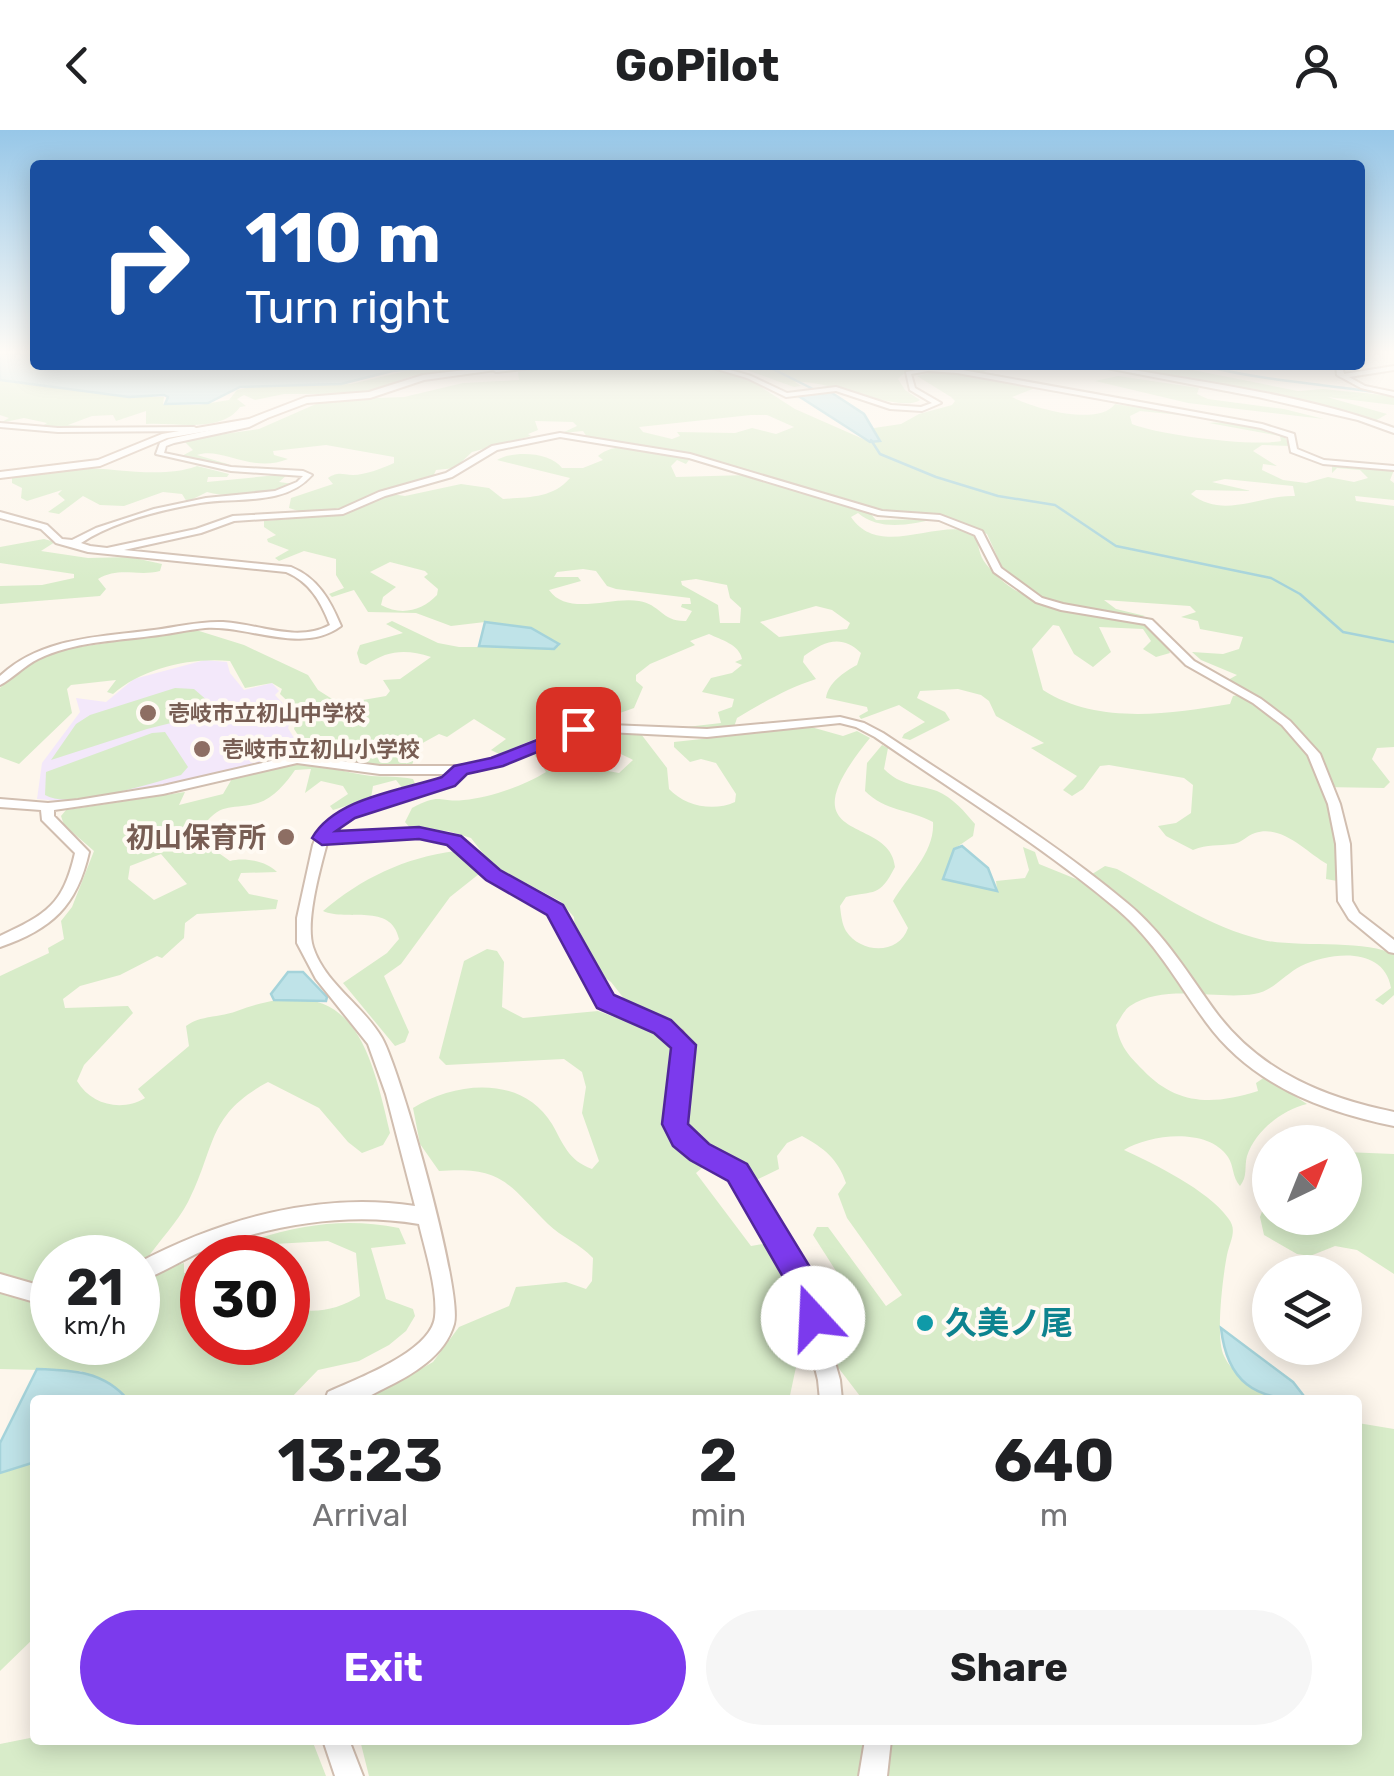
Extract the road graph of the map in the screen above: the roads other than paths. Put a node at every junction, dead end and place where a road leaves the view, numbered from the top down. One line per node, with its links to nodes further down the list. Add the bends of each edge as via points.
1 (194, 431): 5 (main road, via 91,465)
2 (217, 431): 7 (street, via 172,440 160,454 308,476 281,491 197,502)
3 (1276, 431): 4 (street, via 1291,436 1294,450 1307,458)
4 (1394, 468)
5 (0, 474)
6 (0, 515): 7 (street, via 44,526 59,541)
7 (74, 543): 8 (street)
8 (107, 551): 9 (street, via 294,571 324,597 336,626 311,635 215,625 70,645 20,664); 15 (street, via 232,519 340,512 449,475 495,448 551,435 677,453 882,513 952,521 978,533 997,570 1039,600 1148,622 1190,663 1286,724 1314,754 1334,804 1344,901)
9 (0, 682)
10 (461, 770): 12 (street, via 380,770 297,759 163,790); 13 (street, via 448,782 338,818); 16 (street, via 586,727 689,733 827,720 860,725 1120,905 1175,958 1224,1034 1272,1074 1340,1107)
11 (0, 802): 12 (street)
12 (48, 807): 14 (street, via 47,817 82,852 80,865 58,912)
13 (322, 838): 17 (street, via 302,924 307,953 378,1045); 22 (street, via 419,833 454,840 493,875 555,910 606,1002 676,1034 684,1052 675,1124 699,1152 738,1172 805,1287)
14 (0, 942)
15 (1394, 948)
16 (1394, 1118)
17 (424, 1216): 18 (street, via 367,1207 237,1230); 21 (street, via 438,1252 444,1322 419,1354)
18 (160, 1260)
19 (0, 1283): 20 (street)
20 (30, 1292)
21 (345, 1395)
22 (830, 1395)
23 (338, 1745): 25 (street)
24 (877, 1745): 26 (street)
25 (348, 1776)
26 (874, 1776)

